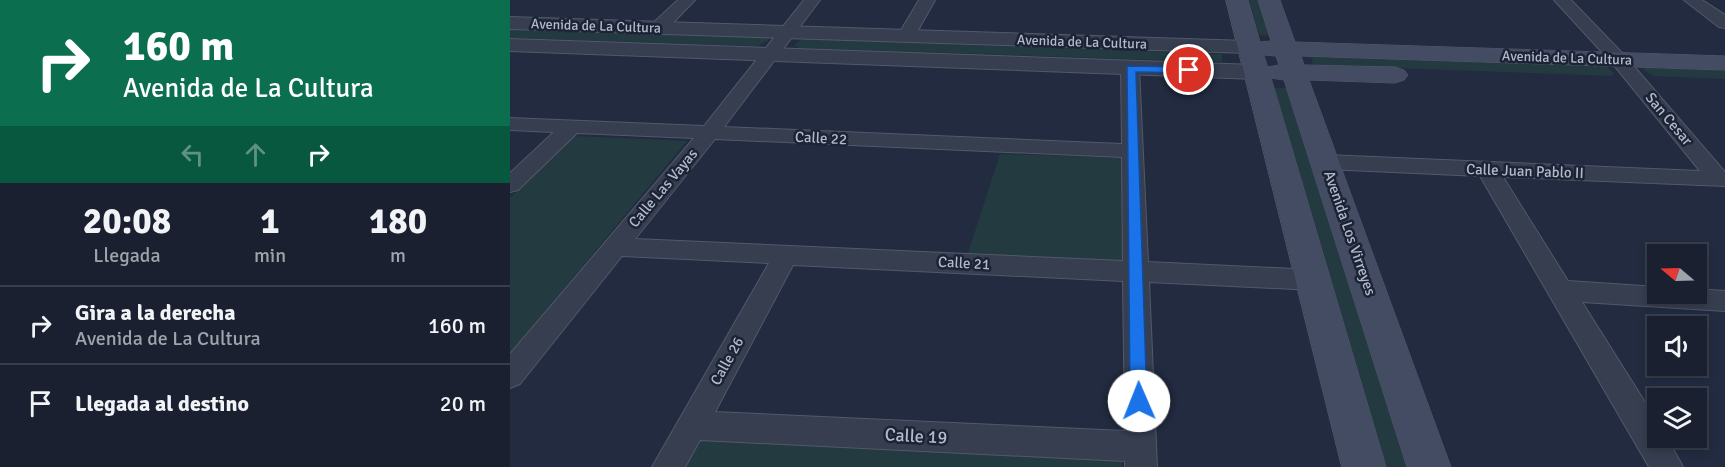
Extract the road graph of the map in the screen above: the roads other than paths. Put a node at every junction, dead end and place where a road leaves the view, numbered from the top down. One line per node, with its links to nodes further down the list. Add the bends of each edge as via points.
1 (687, 0): 10 (street)
2 (812, 0): 11 (street, Calle Las Vayas)
3 (927, 0): 12 (street)
4 (1238, 0): 15 (main road)
5 (1269, 0): 17 (main road, Avenida Los Virreyes)
6 (1562, 0): 16 (street, San Cesar)
7 (1692, 0): 9 (street)
8 (510, 23): 10 (street, Avenida de La Cultura)
9 (1725, 23)
10 (658, 28): 11 (street, Avenida de La Cultura)
11 (787, 33): 12 (street, Avenida de La Cultura); 14 (street, Calle Las Vayas)
12 (906, 37): 15 (street, Avenida de La Cultura)
13 (510, 45): 14 (street, Avenida de La Cultura)
14 (771, 55): 19 (street, Avenida de La Cultura); 24 (street, Calle Las Vayas)
15 (1252, 60): 17 (main road, Avenida de La Cultura); 19 (street, Avenida de La Cultura); 33 (main road)
16 (1618, 60): 17 (main road, Avenida de La Cultura); 18 (main road, Avenida de La Cultura); 20 (street, San Cesar)
17 (1290, 61): 20 (main road, Avenida de La Cultura); 26 (main road, Avenida Los Virreyes)
18 (1725, 63)
19 (1130, 68): 25 (street)
20 (1636, 81): 21 (main road, Avenida de La Cultura); 28 (street, San Cesar)
21 (1725, 83)
22 (510, 124): 23 (street, Calle 22)
23 (572, 127): 24 (street, Calle 22); 29 (street)
24 (709, 133): 25 (street, Calle 22); 30 (street, Calle Las Vayas)
25 (1132, 151): 32 (street)
26 (1326, 162): 27 (street, Calle Juan Pablo II); 41 (main road, Avenida Los Virreyes)
27 (1487, 169): 28 (street, Calle Juan Pablo II); 34 (street)
28 (1722, 179)
29 (510, 185)
30 (614, 247): 31 (street, Calle 21); 36 (street, Calle Las Vayas)
31 (786, 255): 32 (street, Calle 21); 37 (street, Calle 26)
32 (1136, 271): 33 (street, Calle 21); 38 (street)
33 (1315, 279): 40 (main road)
34 (1561, 291): 35 (street); 42 (street)
35 (1725, 301)
36 (510, 375)
37 (691, 425): 38 (street, Calle 19); 39 (street, Calle 26)
38 (1141, 457)
39 (668, 467)
40 (1364, 467)
41 (1429, 467)
42 (1667, 467)

